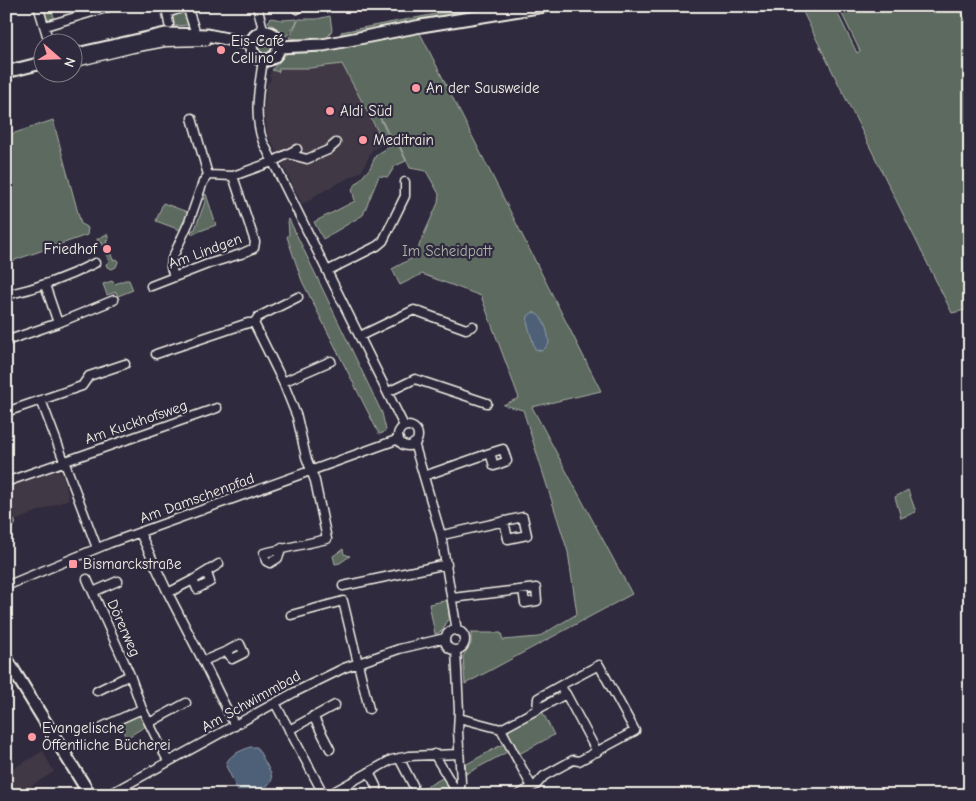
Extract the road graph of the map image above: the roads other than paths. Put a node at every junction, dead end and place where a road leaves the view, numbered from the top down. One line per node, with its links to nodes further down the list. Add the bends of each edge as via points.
1 (38, 6): 7 (street)
2 (187, 6): 6 (street, via 167,13); 10 (street)
3 (257, 6): 9 (street)
4 (544, 6): 12 (main road, via 323,45)
5 (106, 8): 7 (street)
6 (169, 24)
7 (45, 26): 8 (street)
8 (46, 32)
9 (264, 32): 11 (main road); 12 (main road, via 276,37)
10 (202, 34): 11 (main road); 13 (main road, via 155,36); 15 (street, via 206,41 165,42)
11 (252, 44): 14 (main road, via 254,54)
12 (279, 47): 14 (main road, via 274,57)
13 (82, 53)
14 (263, 60): 22 (street, via 257,116)
15 (82, 61)
16 (32, 66): 17 (main road)
17 (6, 72)
18 (192, 118): 23 (street)
19 (336, 143): 21 (street, via 306,160)
20 (297, 149): 21 (street)
21 (288, 154): 22 (street)
22 (272, 162): 24 (street); 27 (street)
23 (208, 175): 24 (street); 28 (street, via 172,259)
24 (233, 176): 28 (street, Am Lindgen, via 255,242 254,248)
25 (405, 182): 27 (street, via 405,196 383,240)
26 (95, 263): 29 (street)
27 (327, 271): 37 (street)
28 (174, 277): 30 (street, Am Lindgen)
29 (45, 285): 31 (street); 34 (street)
30 (151, 286)
31 (6, 294)
32 (298, 297): 35 (street, via 258,316)
33 (114, 300): 34 (street)
34 (58, 323): 38 (street)
35 (254, 323): 39 (street); 42 (street)
36 (473, 326): 37 (street, via 466,329 414,310)
37 (360, 336): 43 (street)
38 (6, 341)
39 (156, 354)
40 (331, 361): 42 (street)
41 (125, 364): 44 (street, via 88,376 82,386)
42 (283, 382): 53 (street)
43 (388, 392): 45 (street, via 415,380); 48 (street)
44 (41, 400): 47 (street); 52 (street)
45 (488, 403)
46 (217, 408): 52 (street, Am Kuckhofsweg)
47 (6, 412)
48 (404, 426): 49 (street, via 398,433); 50 (street, via 411,426 418,436)
49 (399, 439): 50 (street, via 402,444); 53 (street, Am Damschenpfad)
50 (410, 444): 54 (street)
51 (490, 454): 54 (street)
52 (64, 462): 55 (street, Am Kuckhofsweg); 59 (street)
53 (312, 471): 57 (street, Am Damschenpfad); 60 (street, via 327,539)
54 (423, 474): 58 (street)
55 (6, 482)
56 (504, 521): 58 (street)
57 (140, 533): 59 (street, Am Damschenpfad); 69 (street)
58 (441, 535): 62 (street)
59 (97, 548): 65 (street, Am Damschenpfad)
60 (282, 548)
61 (219, 564): 69 (street)
62 (447, 564): 66 (street); 70 (street)
63 (86, 579): 68 (street, Dörerweg)
64 (118, 581): 68 (street, Dörerweg)
65 (6, 586)
66 (343, 586)
67 (523, 590): 70 (street)
68 (92, 592): 79 (street, Dörerweg)
69 (168, 593): 77 (street)
70 (452, 598): 72 (street)
71 (291, 615): 78 (street, via 343,601)
72 (454, 631): 73 (street); 74 (street, via 463,634 465,641)
73 (445, 641): 74 (street, via 450,649); 78 (street, Am Schwimmbad, via 413,646)
74 (456, 650): 90 (street)
75 (227, 651): 77 (street)
76 (6, 658): 108 (main road)
77 (203, 661): 93 (street)
78 (357, 662): 84 (street, Am Schwimmbad); 86 (street)
79 (130, 675): 81 (street, Dörerweg); 87 (street, Dörerweg)
80 (563, 684): 82 (street); 88 (street, via 540,696); 97 (street, via 599,665 635,731)
81 (97, 691)
82 (566, 694): 88 (street); 97 (street)
83 (186, 703): 91 (street)
84 (275, 703): 93 (street, Am Schwimmbad); 95 (street)
85 (335, 705): 89 (street)
86 (370, 708)
87 (142, 709): 91 (street, Dörerweg); 92 (street)
88 (537, 710): 94 (street)
89 (313, 716): 95 (street); 96 (street)
90 (459, 718): 94 (street); 99 (street)
91 (149, 723): 101 (street, Dörerweg)
92 (104, 726)
93 (235, 726): 101 (street, Am Schwimmbad)
94 (501, 729): 104 (street)
95 (290, 730): 110 (street)
96 (330, 749)
97 (597, 752): 104 (street, via 579,761 573,760 544,776)
98 (434, 754): 99 (street); 100 (street); 107 (street)
99 (459, 754): 107 (street, via 462,782)
100 (400, 758): 102 (street); 103 (street)
101 (168, 761): 109 (street, Am Schwimmbad)
102 (369, 772): 105 (street); 106 (street)
103 (413, 786)
104 (532, 787): 112 (street)
105 (377, 788)
106 (341, 792): 111 (street)
107 (458, 794)
108 (90, 795)
109 (108, 795)
110 (324, 795)
111 (328, 795)
112 (518, 795)

